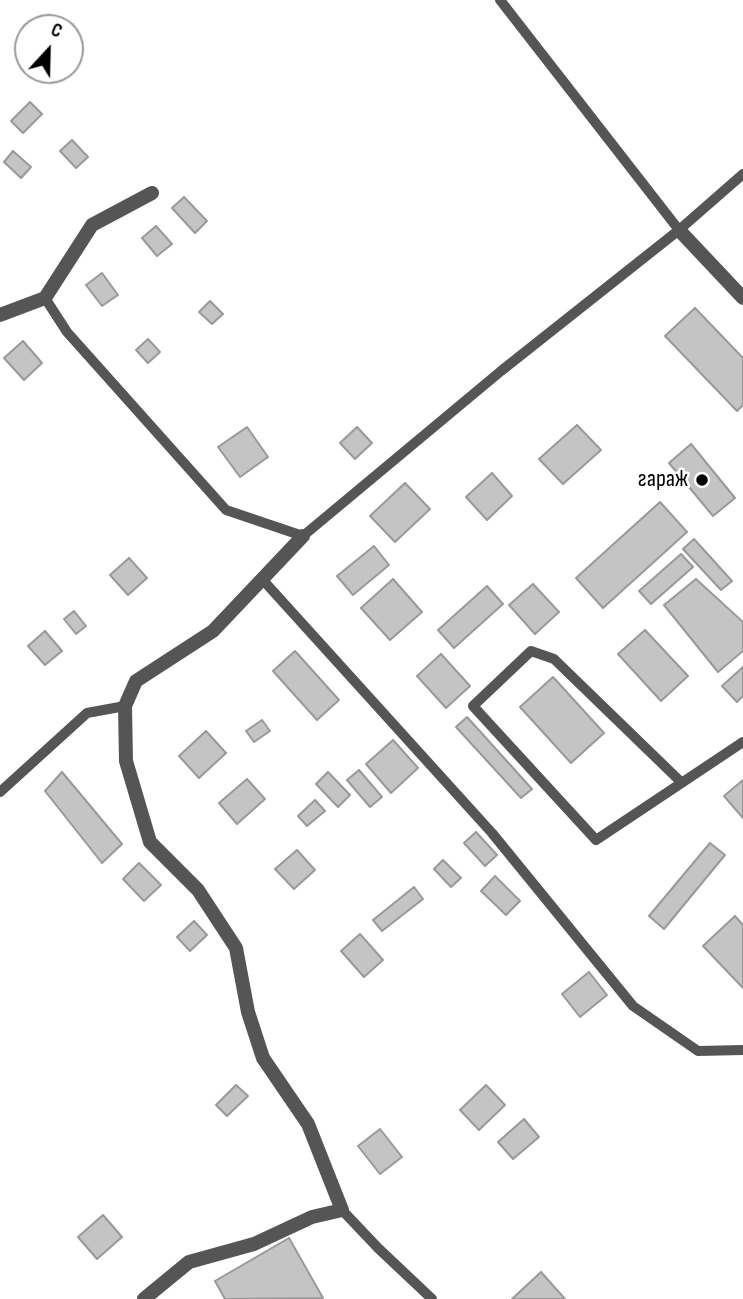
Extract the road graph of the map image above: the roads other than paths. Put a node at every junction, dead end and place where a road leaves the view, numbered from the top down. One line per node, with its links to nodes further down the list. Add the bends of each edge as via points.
1 (499, 0): 4 (lane)
2 (743, 174): 4 (lane)
3 (152, 193): 5 (street, via 92,225)
4 (679, 230): 6 (street); 8 (lane)
5 (45, 298): 7 (street); 8 (lane, via 67,332 226,510)
6 (743, 298)
7 (0, 315)
8 (303, 536): 9 (street)
9 (262, 579): 10 (street, via 213,631 136,681); 14 (lane, via 492,834 632,1006 698,1051)
10 (125, 706): 13 (lane, via 87,713); 15 (street, via 126,761 150,842 198,890 236,948 248,1012 263,1058 307,1124)
11 (743, 742): 12 (lane)
12 (682, 783): 12 (lane, via 596,840 473,706 531,651 554,659)
13 (0, 792)
14 (743, 1050)
15 (342, 1210): 16 (street, via 312,1217 254,1244 189,1262); 17 (lane)
16 (144, 1299)
17 (432, 1299)

